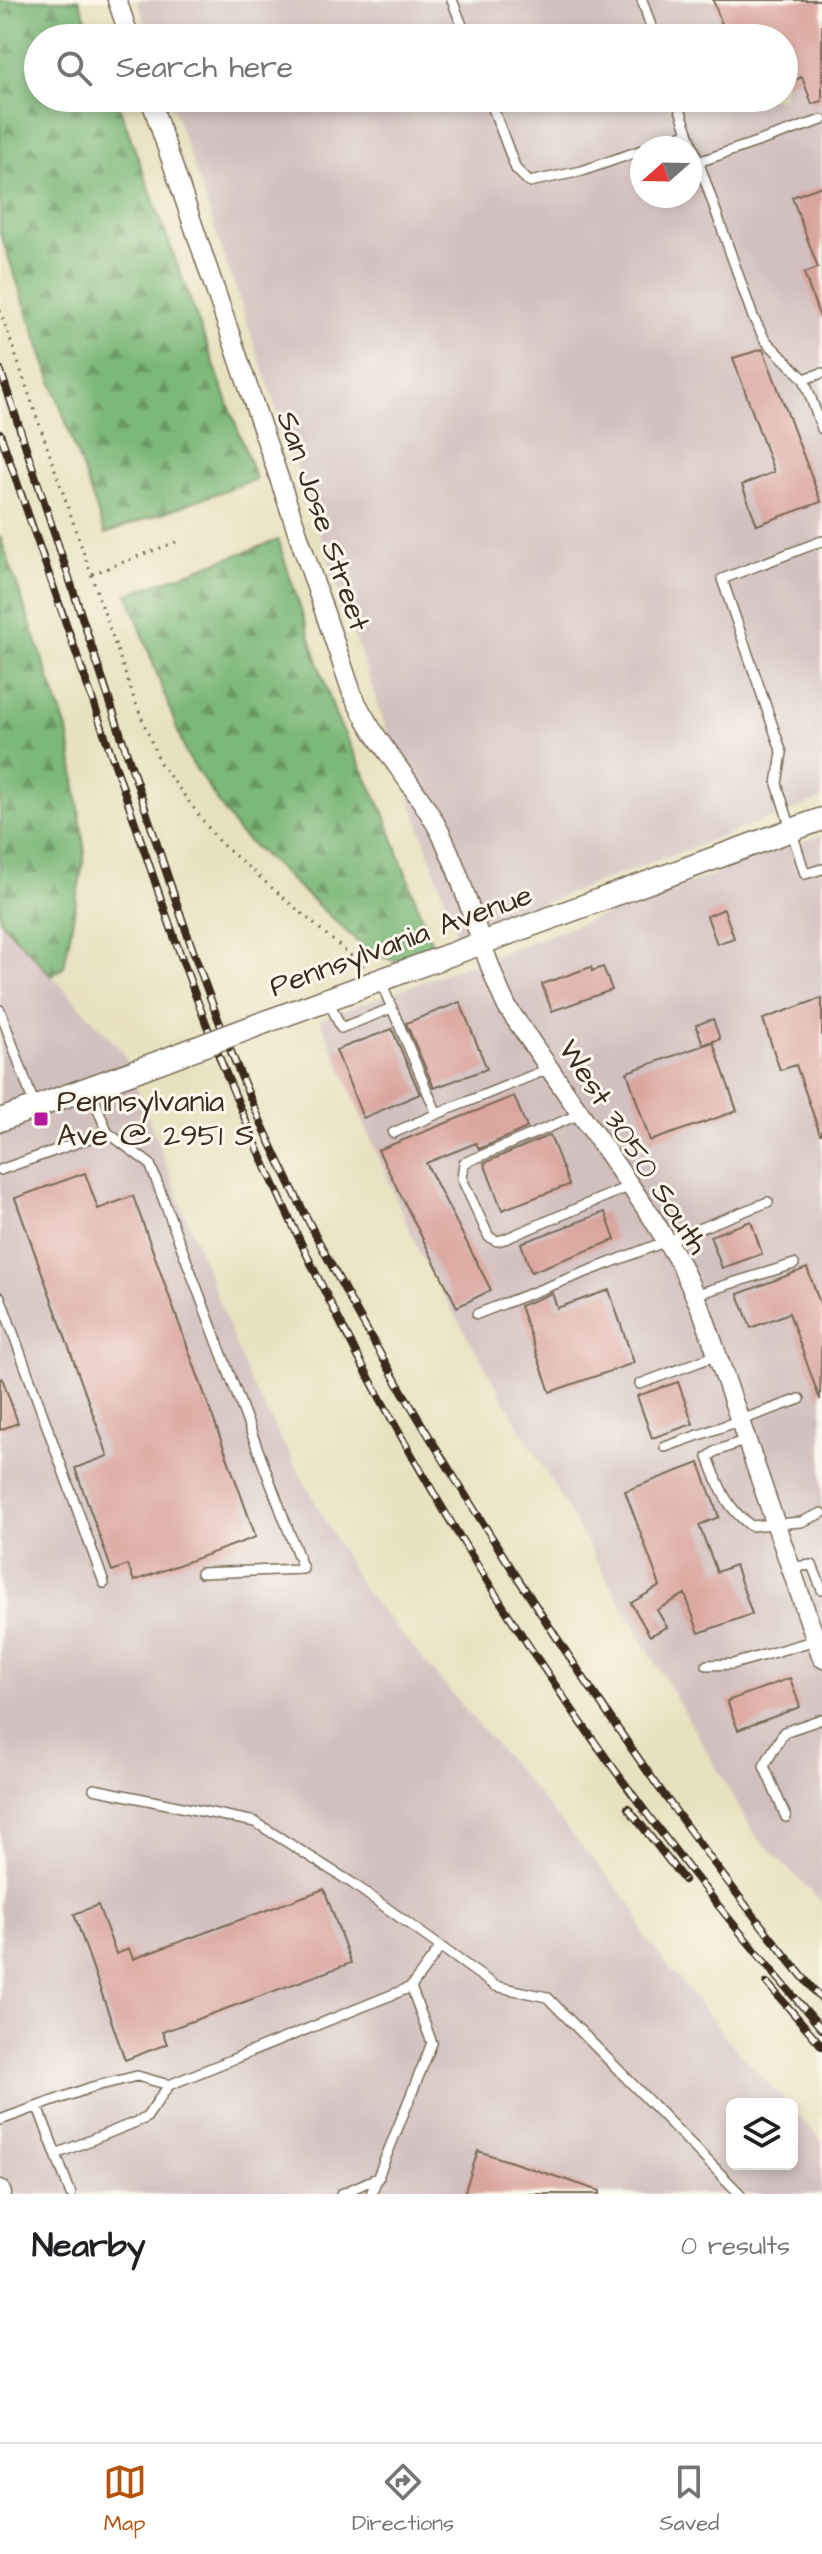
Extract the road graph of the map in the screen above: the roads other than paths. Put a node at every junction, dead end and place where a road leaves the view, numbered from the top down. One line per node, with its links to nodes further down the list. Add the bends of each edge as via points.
1 (117, 0): 4 (street)
2 (452, 0): 5 (lane)
3 (642, 0): 6 (lane)
4 (125, 24)
5 (461, 24)
6 (650, 24)
7 (155, 112): 24 (street, San Jose Street, via 352,693 442,836)
8 (494, 112): 14 (lane, via 516,169 529,182)
9 (681, 112): 11 (lane)
10 (822, 120): 15 (lane)
11 (688, 133): 12 (lane); 13 (lane)
12 (680, 136)
13 (689, 136)
14 (630, 154)
15 (702, 161)
16 (702, 173): 18 (lane, via 753,317 765,340)
17 (822, 373): 18 (lane)
18 (804, 379): 19 (lane)
19 (822, 429)
20 (822, 541): 22 (lane, via 722,579 782,753 777,784)
21 (822, 819): 22 (street, Pennsylvania Avenue)
22 (790, 831): 23 (lane, via 805,874); 24 (street, Pennsylvania Avenue)
23 (822, 869)
24 (481, 944): 25 (street, Pennsylvania Avenue); 29 (street, West 3050 South, via 507,1007)
25 (380, 980): 26 (street, Pennsylvania Avenue); 27 (lane)
26 (328, 999): 27 (lane, via 341,1028); 30 (street, Pennsylvania Avenue, bridge)
27 (392, 1008): 32 (lane)
28 (0, 1010): 31 (lane)
29 (548, 1069): 32 (lane); 33 (street, West 3050 South)
30 (90, 1087): 31 (street, Pennsylvania Avenue); 35 (lane)
31 (35, 1107): 34 (street, Pennsylvania Avenue)
32 (437, 1114): 36 (lane)
33 (580, 1114): 38 (street, West 3050 South); 38 (lane, via 464,1163 462,1179 489,1237 505,1239)
34 (0, 1120)
35 (107, 1132): 37 (lane); 54 (lane, via 150,1164 303,1569)
36 (393, 1133)
37 (0, 1170)
38 (630, 1186): 40 (street, West 3050 South)
39 (768, 1202): 40 (lane)
40 (666, 1241): 42 (street, West 3050 South); 44 (lane)
41 (794, 1264): 42 (lane)
42 (694, 1295): 45 (street, West 3050 South)
43 (0, 1297): 55 (lane)
44 (477, 1314)
45 (717, 1355): 46 (lane); 48 (street, West 3050 South)
46 (640, 1384)
47 (800, 1399): 48 (lane)
48 (740, 1421): 49 (street, West 3050 South); 50 (lane)
49 (746, 1440): 52 (street, West 3050 South); 52 (lane, via 708,1457 727,1505 738,1517 751,1526)
50 (665, 1447)
51 (822, 1513): 52 (lane)
52 (776, 1525): 53 (street, West 3050 South)
53 (791, 1567): 56 (lane, via 812,1565); 57 (street, West 3050 South)
54 (201, 1573)
55 (104, 1583)
56 (822, 1590)
57 (819, 1649): 58 (lane)
58 (707, 1665)
59 (822, 1719): 61 (lane, via 784,1732 764,1766)
60 (94, 1789): 62 (lane, via 255,1822 352,1883)
61 (786, 1817)
62 (440, 1948): 63 (lane); 72 (lane, via 495,1986 547,1997)
63 (411, 1987): 64 (lane); 68 (lane, via 432,2043)
64 (169, 2085): 65 (lane, via 137,2076); 67 (lane, via 146,2118)
65 (38, 2107): 66 (lane); 67 (lane)
66 (0, 2120)
67 (56, 2154): 69 (lane)
68 (379, 2177): 70 (lane); 71 (lane)
69 (71, 2194)
70 (341, 2194)
71 (371, 2194)
72 (740, 2194)

